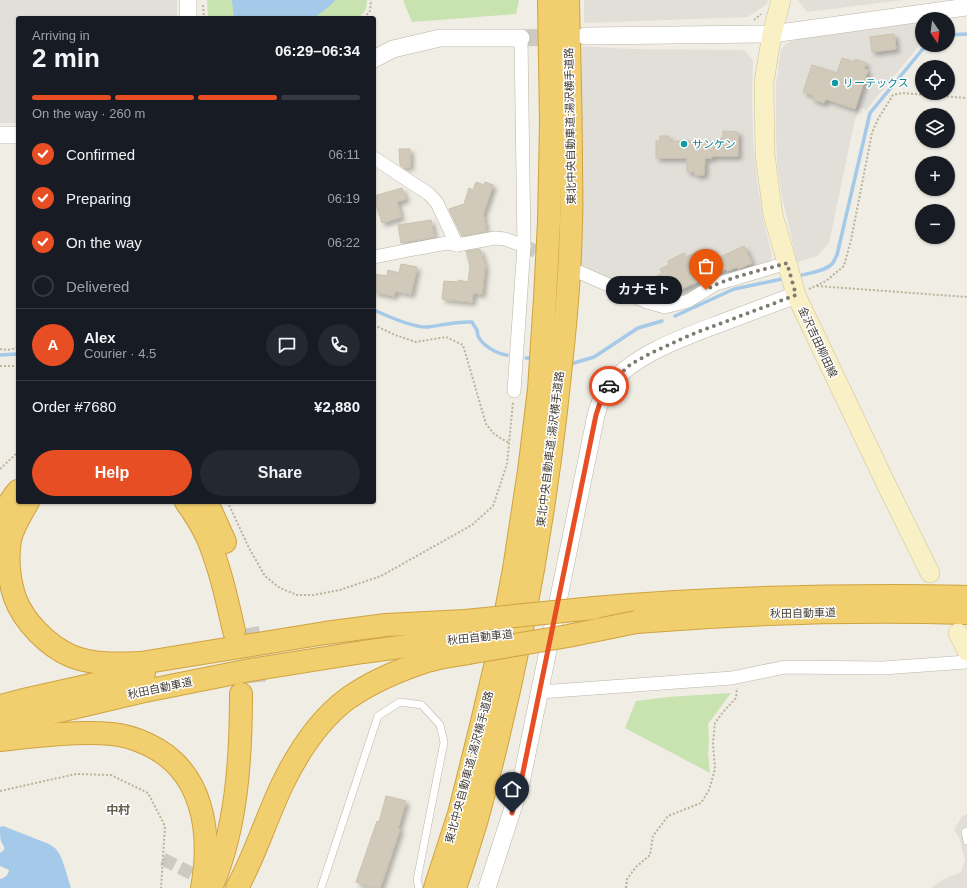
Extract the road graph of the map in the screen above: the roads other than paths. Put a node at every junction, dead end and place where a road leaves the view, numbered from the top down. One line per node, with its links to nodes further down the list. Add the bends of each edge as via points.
1 (188, 0): 6 (street)
2 (549, 0): 45 (highway, 東北中央自動車道;湯沢横手道路, via 551,122 548,230 539,382 529,471 497,658 459,814)
3 (568, 0): 46 (highway, 東北中央自動車道;湯沢横手道路, via 571,221 567,299 549,470 517,655 477,820)
4 (781, 0): 7 (main road, 金沢吉田柳田線)
5 (967, 7): 7 (street)
6 (188, 16)
7 (772, 34): 8 (street); 17 (main road, 金沢吉田柳田線, via 764,82 765,154 773,214)
8 (585, 36)
9 (521, 38): 10 (street, via 440,38 393,49); 15 (street)
10 (376, 58)
11 (0, 135): 12 (street)
12 (16, 135)
13 (376, 159): 14 (street, via 429,194 437,203)
14 (457, 245): 15 (street, via 496,238); 16 (street, via 448,244)
15 (524, 246): 20 (street)
16 (376, 257)
17 (787, 263): 18 (street, via 716,284 688,301 665,307 647,302); 19 (main road, 金沢吉田柳田線)
18 (579, 272)
19 (796, 295): 26 (main road, 金沢吉田柳田線); 33 (street, via 690,335 651,353 631,364 608,387 596,415)
20 (514, 391)
21 (16, 494): 25 (highway)
22 (27, 504): 30 (highway, via 10,539 8,559 15,598 39,633 53,646 72,656 92,662 141,663 386,625)
23 (187, 504): 24 (highway, via 208,539 226,597 241,629 231,561 222,534)
24 (206, 504)
25 (0, 523)
26 (930, 573)
27 (967, 597): 30 (highway, 秋田自動車道, bridge, via 755,598 643,604 594,608)
28 (967, 613): 30 (highway, 秋田自動車道, bridge, via 759,614 636,622 561,637)
29 (958, 633): 31 (main road)
30 (467, 637): 34 (highway, 秋田自動車道, via 356,634 137,674); 35 (highway, 秋田自動車道, via 250,670 140,692); 42 (highway, via 428,661 369,686 347,699 326,718 295,760)
31 (967, 651)
32 (967, 662): 33 (street, via 883,668 785,667 725,679)
33 (540, 692): 47 (street, via 521,782)
34 (0, 706)
35 (0, 725)
36 (0, 740): 39 (highway, via 43,735 113,734 135,739 154,747 168,757 182,771 193,788 200,806 206,848)
37 (967, 831): 38 (lane)
38 (967, 841)
39 (202, 888)
40 (211, 888): 41 (highway, via 224,851 231,819 248,693 256,730 254,763 238,857)
41 (228, 888)
42 (237, 888)
43 (322, 888): 44 (lane, via 378,716 400,702 422,705 440,725 444,742 416,880)
44 (419, 888)
45 (435, 888)
46 (455, 888)
47 (487, 888)

